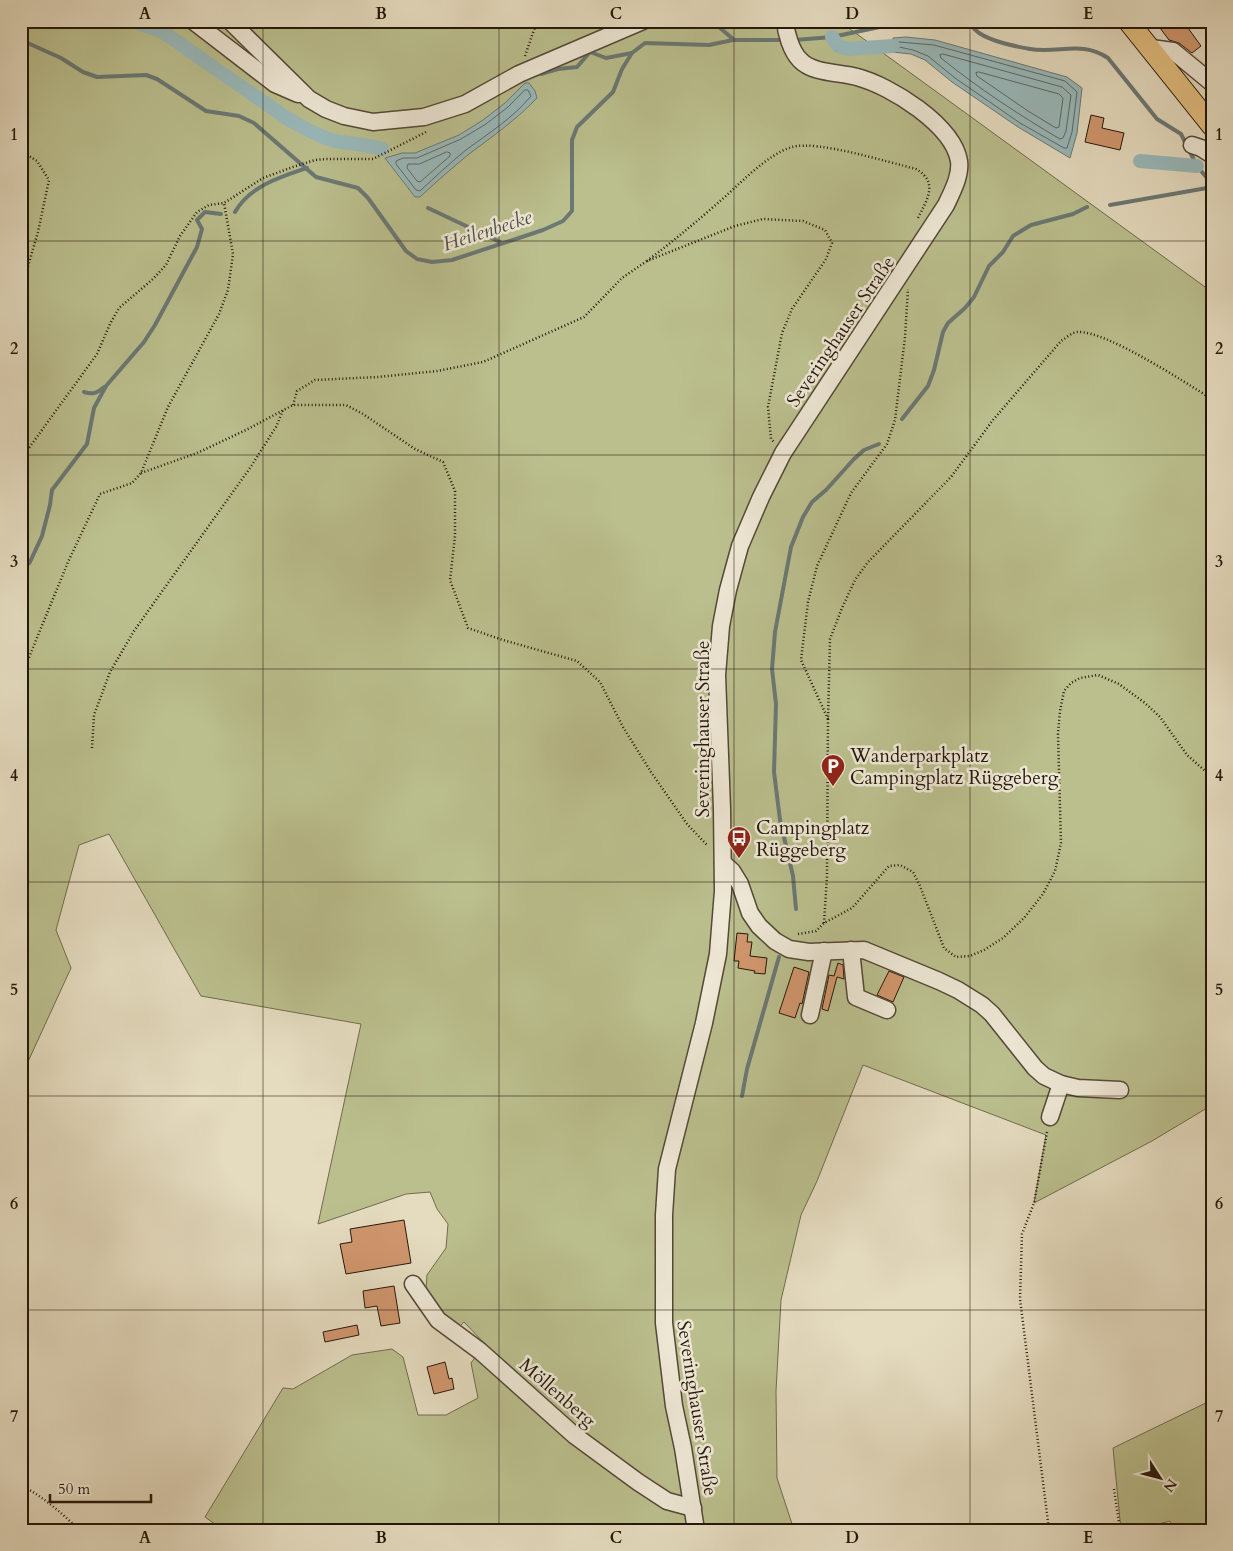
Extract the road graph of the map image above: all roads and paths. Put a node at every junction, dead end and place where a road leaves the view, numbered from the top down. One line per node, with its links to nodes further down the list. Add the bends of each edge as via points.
1 (193, 21): 12 (street, via 275,84)
2 (230, 21): 12 (street)
3 (363, 21): 4 (path, via 431,27)
4 (467, 21)
5 (537, 21): 10 (path)
6 (643, 21): 10 (street)
7 (1128, 21): 9 (main road)
8 (785, 22): 21 (street, Severinghauser Straße, via 793,51 800,60 822,70 858,77 885,88 937,125 955,147 959,163 954,188)
9 (1151, 48): 11 (street, via 1173,51); 13 (main road)
10 (518, 74): 12 (street, via 465,104 424,117 373,122 344,116)
11 (1212, 83)
12 (309, 99)
13 (1212, 126)
14 (432, 130): 18 (path, via 373,160 326,159 292,167 263,178)
15 (1192, 145): 17 (street)
16 (21, 151): 22 (path, via 37,161 49,180)
17 (1212, 155)
18 (224, 203): 27 (path, via 209,205 197,212 180,236 166,265 119,308 96,354); 28 (path, via 233,254 228,290 219,314 168,407)
19 (915, 225): 20 (path, via 930,192 929,181 923,173 825,148 792,147 773,156)
20 (647, 261): 24 (path, via 622,278 584,317 502,355 437,372 315,380 296,391); 26 (path, via 735,226 763,220 803,221 826,230 832,244 826,259 792,309 782,333 774,373 768,407 771,439)
21 (909, 264): 26 (street, Severinghauser Straße); 30 (path, via 905,337 895,420 887,444 851,493 817,566 808,602 801,660)
22 (21, 290)
23 (1212, 399): 30 (path, via 1129,350 1091,333 1076,332 1061,341 993,420 951,477 868,562 855,580 830,639)
24 (293, 405): 25 (path); 33 (path, via 346,405 415,449 443,462 455,491 455,536 450,580 468,628 577,661 583,666 600,682 624,727 687,824)
25 (283, 410): 28 (path, via 197,453); 31 (path, via 255,461 134,631 110,672 94,714)
26 (783, 453): 33 (street, Severinghauser Straße, via 740,546 722,626 717,675)
27 (21, 458)
28 (141, 473): 29 (path, via 132,483 100,494)
29 (21, 677)
30 (828, 719): 34 (path)
31 (92, 748)
32 (1212, 778): 34 (path, via 1187,755 1160,717 1145,703 1119,684 1098,675 1080,678 1064,692 1060,712 1061,842 1055,871 1043,894 1024,918 984,950 956,957 944,948 913,872 900,865 889,866 852,908)
33 (723, 863): 35 (street, via 740,884 759,926); 46 (street, Severinghauser Straße, via 718,954 704,1024 667,1169 664,1215 664,1332)
34 (824, 923): 35 (path, via 816,931)
35 (775, 941): 37 (street, via 794,950)
36 (851, 950): 37 (street); 38 (street, via 856,997); 40 (street, via 864,950 897,963 958,990 982,1005 1035,1068)
37 (824, 951): 39 (street)
38 (887, 1010)
39 (810, 1015)
40 (1061, 1084): 41 (street); 42 (street)
41 (1120, 1090)
42 (1050, 1117): 49 (path, via 1034,1203 1022,1234 1020,1299)
43 (413, 1284): 46 (street, Möllenberg, via 438,1320 480,1351 574,1435 667,1501)
44 (21, 1484): 47 (path, via 60,1511)
45 (1114, 1490): 50 (path)
46 (693, 1508): 48 (street, Severinghauser Straße)
47 (78, 1530)
48 (696, 1530)
49 (1049, 1530)
50 (1120, 1530)

